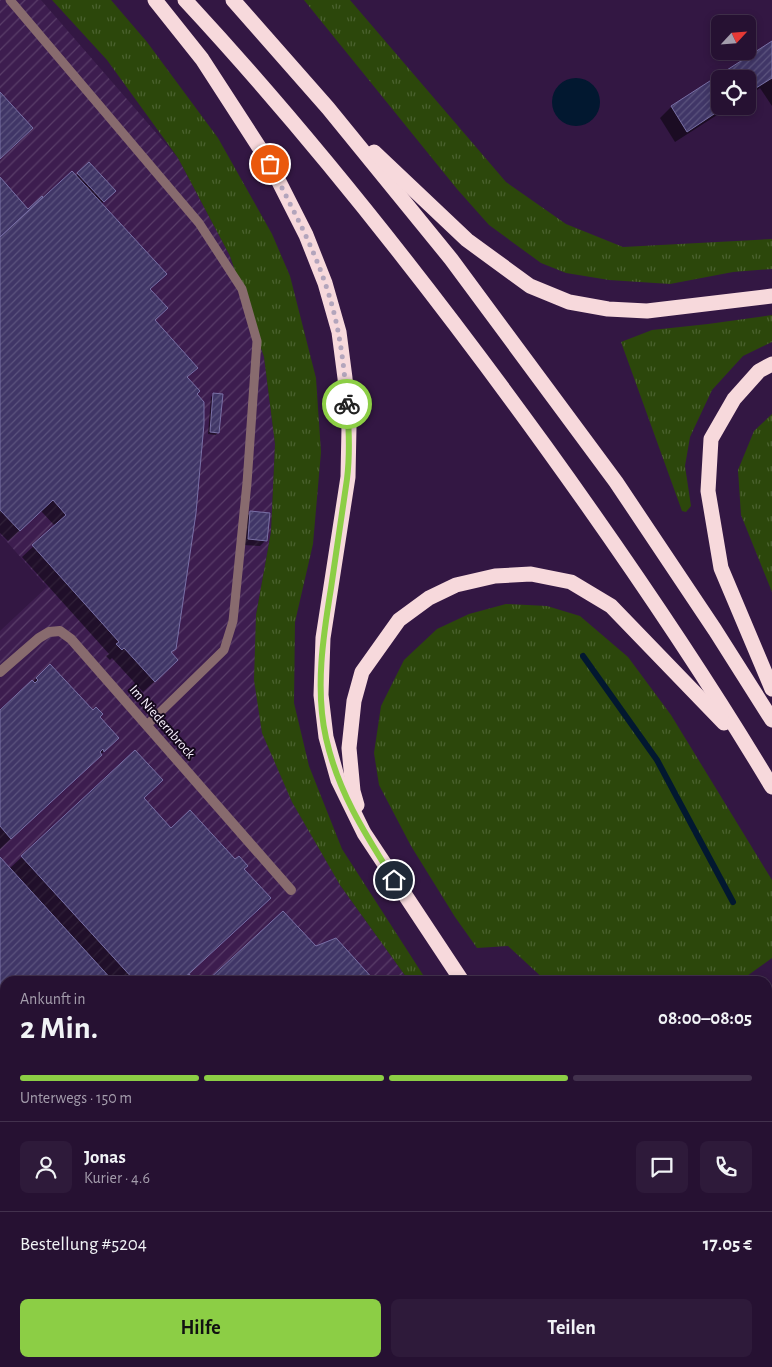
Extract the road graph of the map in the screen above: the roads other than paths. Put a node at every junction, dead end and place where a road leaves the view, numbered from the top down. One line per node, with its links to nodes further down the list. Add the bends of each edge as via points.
1 (10, 0): 11 (lane, via 200,223 242,289 257,341 233,622 224,650)
2 (155, 0): 14 (highway, via 202,59 270,164 306,235 339,332 345,378 348,477 323,638 321,695 326,737 338,780)
3 (185, 0): 12 (highway, via 383,231 490,370 592,511)
4 (232, 0): 5 (highway)
5 (328, 108): 6 (highway, via 466,240 530,286 569,302 647,311); 10 (highway, via 451,259 616,482)
6 (772, 296)
7 (772, 364): 9 (highway, via 759,371 734,399 711,439 708,490 721,568)
8 (0, 672): 11 (street, Im Niedernbrock, via 39,638 49,632 60,631)
9 (772, 689)
10 (772, 720)
11 (147, 725): 15 (street, Im Niedernbrock)
12 (752, 753): 13 (highway); 14 (highway, via 611,606 571,582 531,574 487,578 447,589 399,620 362,672 354,701 349,748 353,791)
13 (772, 787)
14 (364, 833): 16 (highway)
15 (291, 890)
16 (457, 976)

